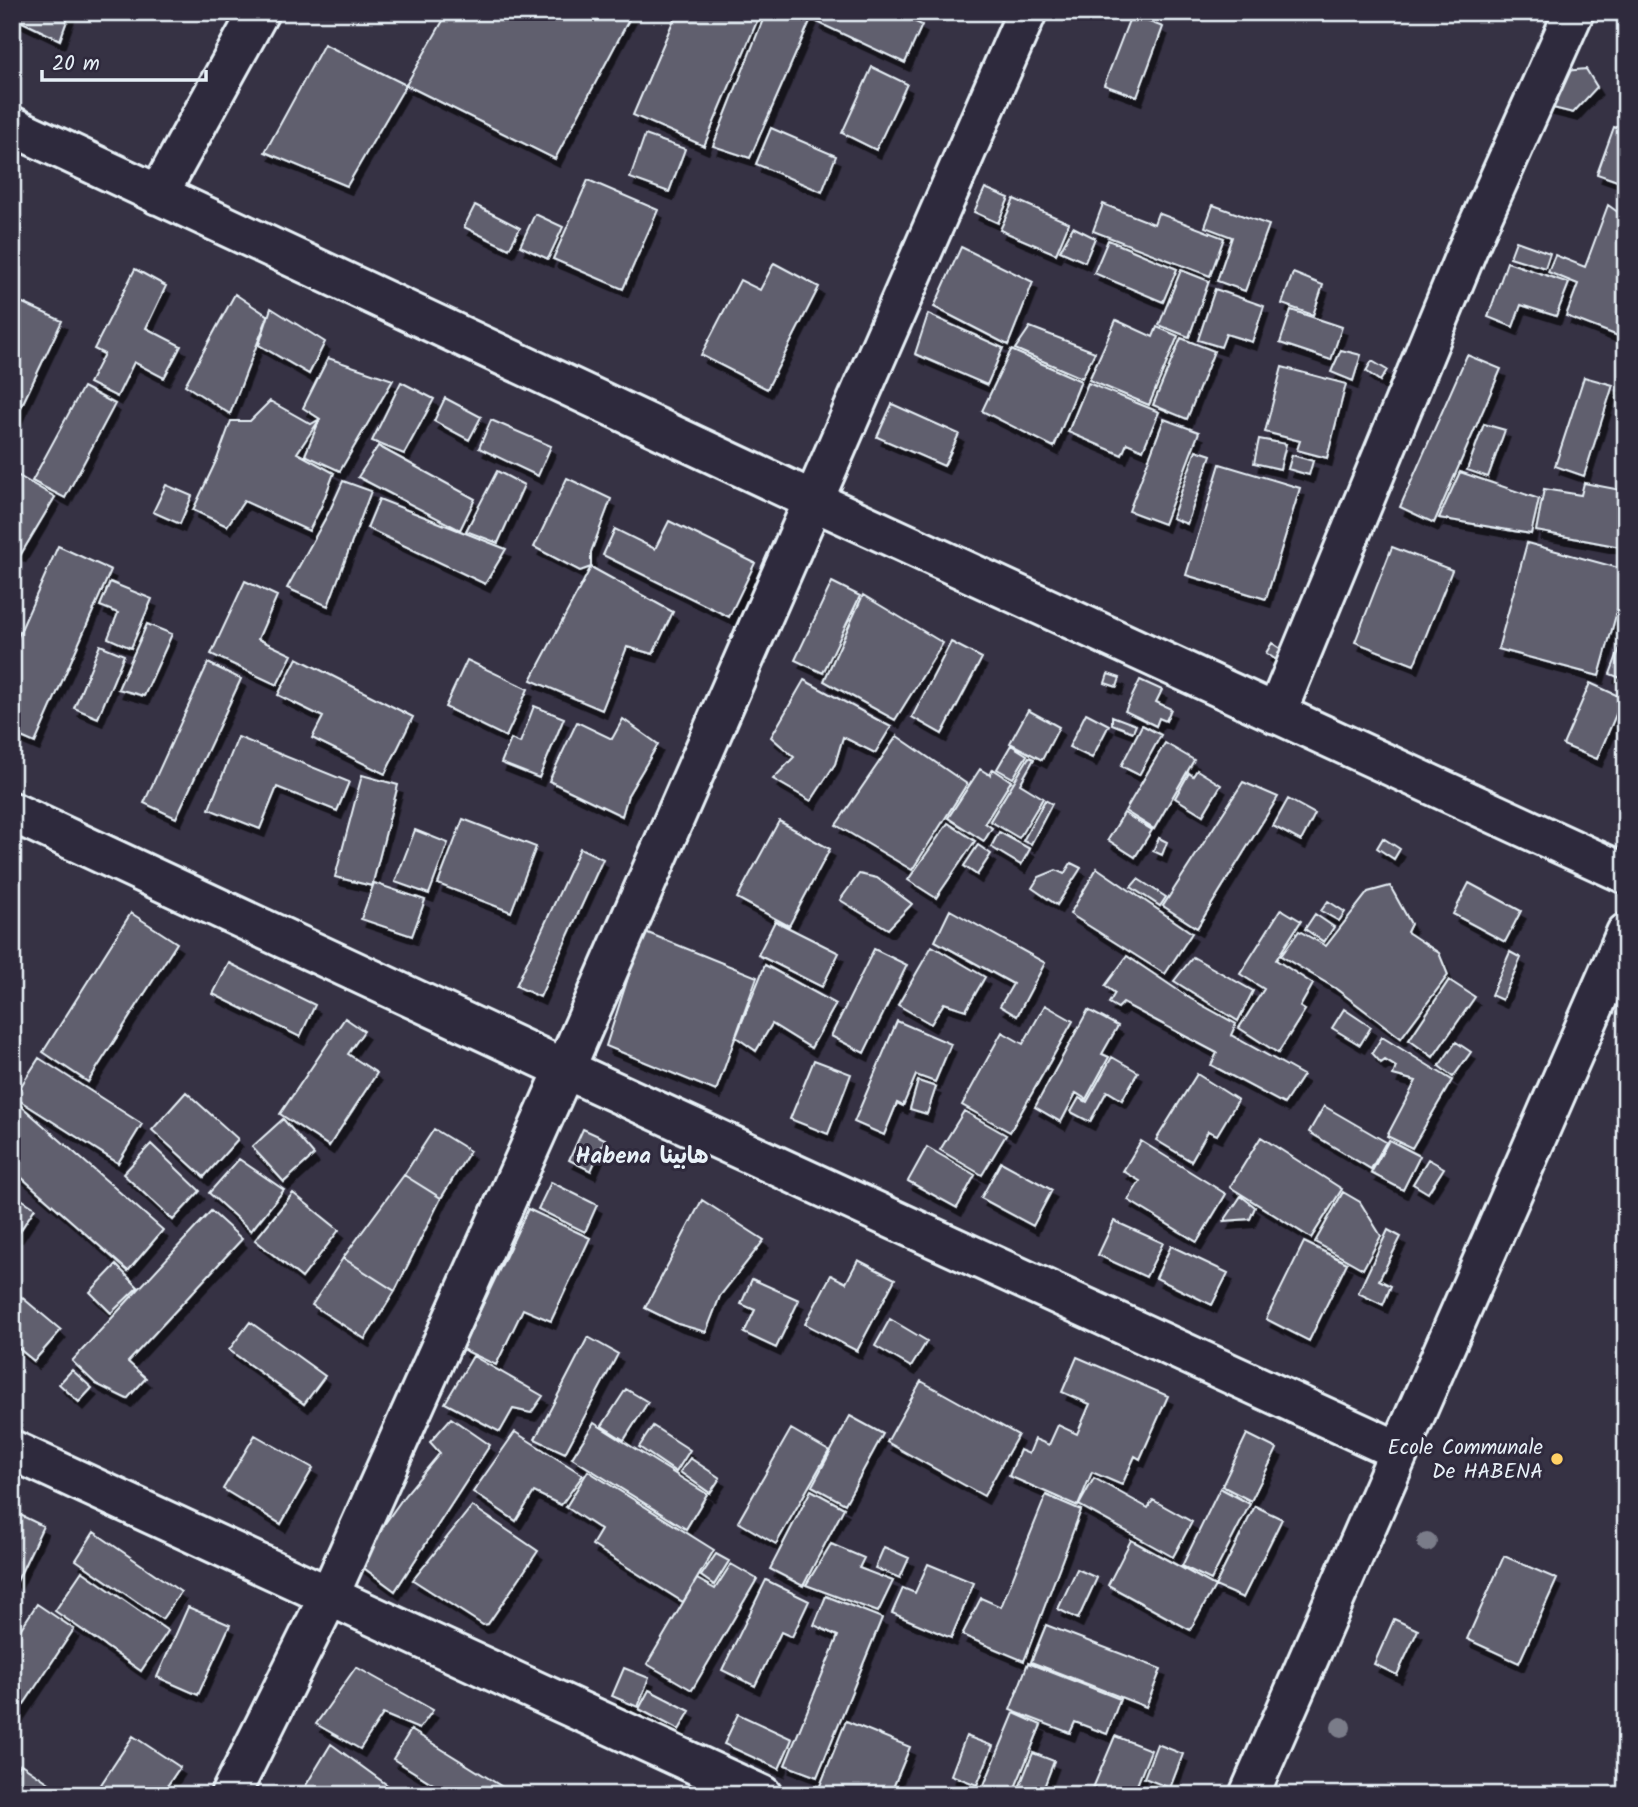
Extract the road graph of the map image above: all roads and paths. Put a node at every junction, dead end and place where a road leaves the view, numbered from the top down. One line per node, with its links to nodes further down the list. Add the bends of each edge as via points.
1 (259, 12): 5 (street)
2 (1027, 12): 6 (street)
3 (1574, 12): 7 (street, via 1468,248)
4 (12, 126): 5 (street)
5 (158, 195): 6 (street)
6 (814, 501): 7 (street); 11 (street)
7 (1276, 714): 9 (street)
8 (12, 812): 11 (street)
9 (1626, 874)
10 (1626, 933): 13 (street)
11 (565, 1069): 13 (street); 14 (street)
12 (12, 1450): 14 (street)
13 (1399, 1451): 15 (street)
14 (329, 1597): 16 (street); 17 (street)
15 (1260, 1791)
16 (230, 1795)
17 (762, 1795)

